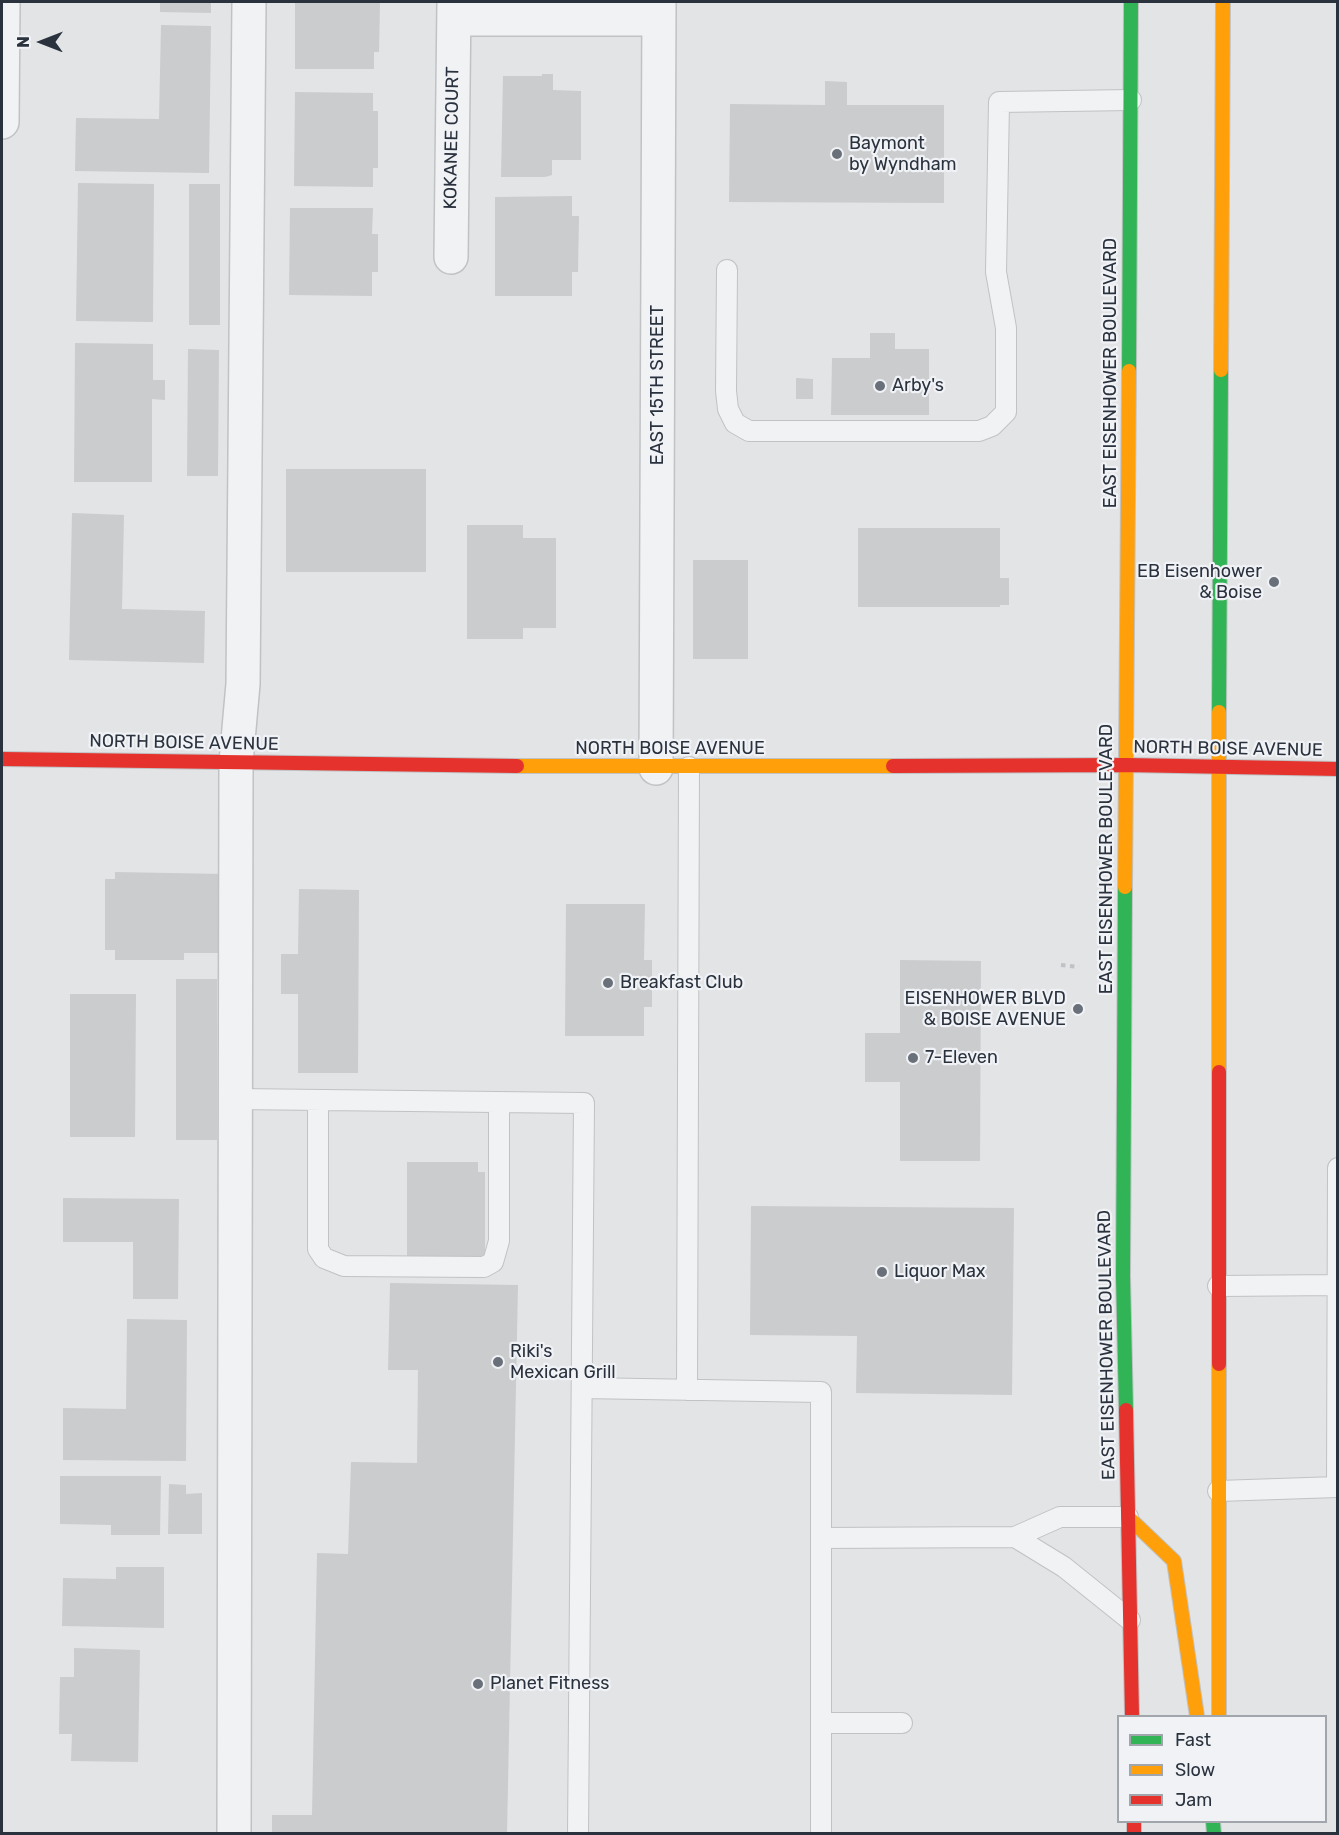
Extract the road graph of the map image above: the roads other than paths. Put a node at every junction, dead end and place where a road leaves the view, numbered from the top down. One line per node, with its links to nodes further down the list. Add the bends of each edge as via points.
1 (3, 2): 8 (street)
2 (249, 2): 12 (street, via 244,649)
3 (1131, 2): 7 (main road, EAST EISENHOWER BOULEVARD)
4 (1224, 2): 16 (main road)
5 (454, 10): 6 (street, KOKANEE COURT); 9 (street, KOKANEE COURT)
6 (659, 10): 15 (street, EAST 15TH STREET)
7 (1131, 100): 10 (lane, via 999,102 996,272 1006,328 1006,412 992,426 979,431 749,431 735,423 726,391); 13 (main road, EAST EISENHOWER BOULEVARD)
8 (2, 122)
9 (451, 257)
10 (727, 270)
11 (2, 759): 12 (main road, NORTH BOISE AVENUE)
12 (236, 762): 15 (main road, NORTH BOISE AVENUE); 18 (street)
13 (1125, 765): 14 (main road, NORTH BOISE AVENUE); 16 (main road, NORTH BOISE AVENUE); 27 (main road, EAST EISENHOWER BOULEVARD, via 1123,1276)
14 (689, 767): 15 (main road, NORTH BOISE AVENUE); 25 (lane)
15 (656, 768)
16 (1219, 768): 17 (main road, NORTH BOISE AVENUE); 23 (main road)
17 (1338, 769)
18 (236, 1100): 19 (lane); 36 (street)
19 (318, 1100): 20 (lane); 20 (lane, via 318,1249 332,1264 344,1266 484,1267 493,1262 499,1241)
20 (499, 1102): 24 (lane, via 584,1103)
21 (1338, 1168): 22 (lane)
22 (1337, 1285): 23 (lane); 26 (lane, via 1337,1487)
23 (1218, 1286): 26 (main road)
24 (582, 1388): 25 (lane); 37 (lane)
25 (687, 1390): 29 (lane, via 821,1392)
26 (1218, 1491): 33 (main road)
27 (1128, 1517): 28 (lane, via 1060,1517); 30 (main road, EAST EISENHOWER BOULEVARD); 32 (main road, via 1174,1562)
28 (1015, 1537): 29 (lane); 30 (lane, via 1064,1567)
29 (821, 1538): 34 (lane)
30 (1130, 1620): 31 (main road, EAST EISENHOWER BOULEVARD)
31 (1132, 1715)
32 (1197, 1715)
33 (1219, 1715)
34 (821, 1723): 35 (lane); 38 (lane)
35 (902, 1723)
36 (234, 1833)
37 (578, 1833)
38 (821, 1833)

